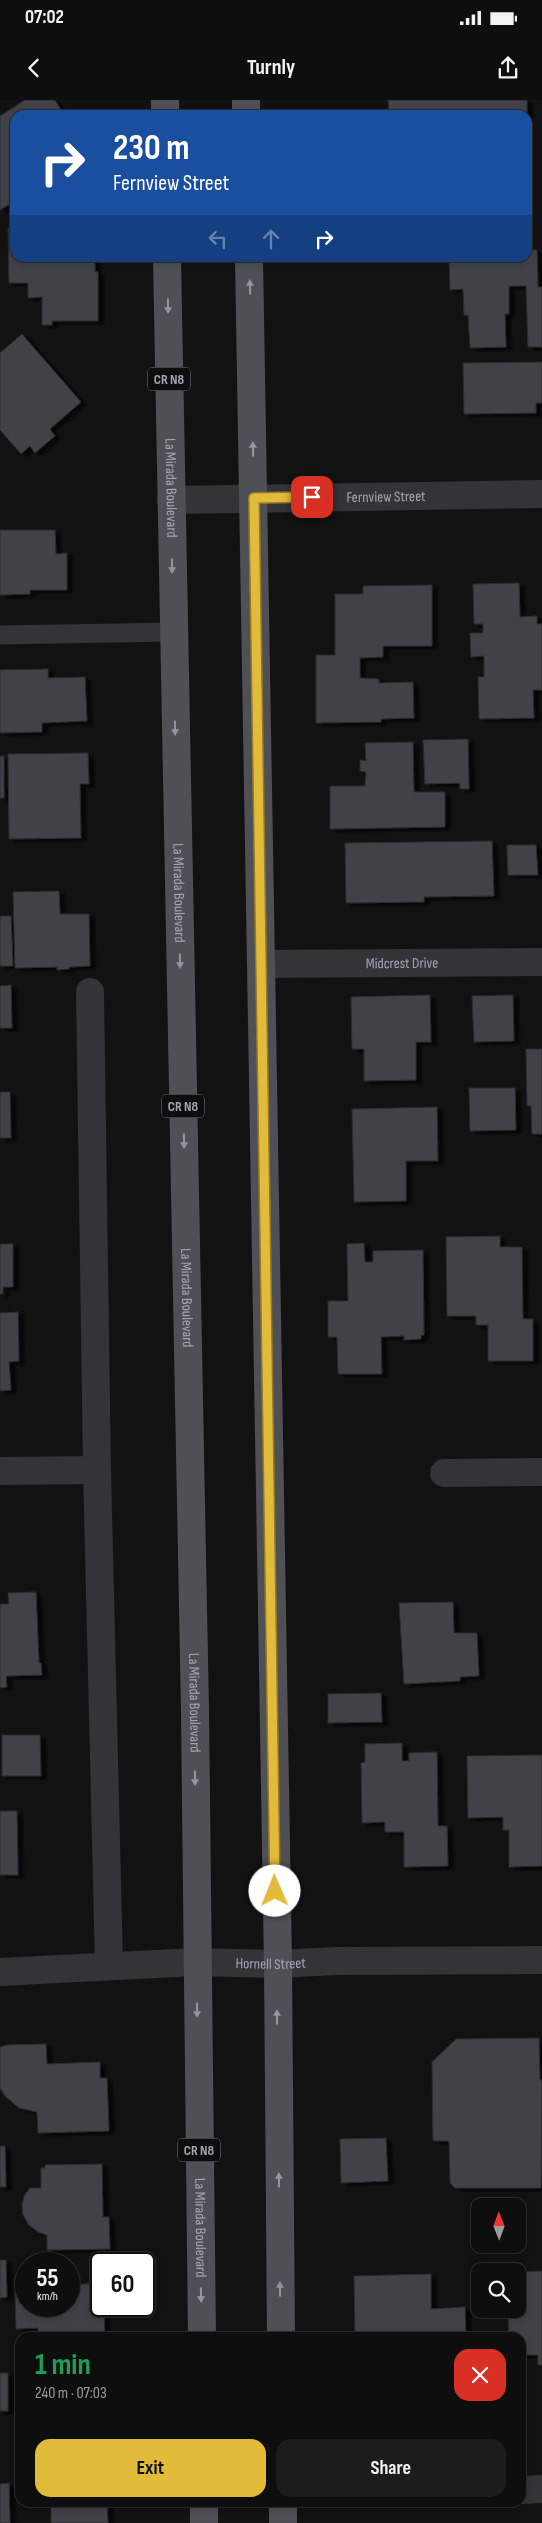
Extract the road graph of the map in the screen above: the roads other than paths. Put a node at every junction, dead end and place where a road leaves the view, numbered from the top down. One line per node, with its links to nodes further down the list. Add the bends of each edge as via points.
1 (167, 262): 5 (main road, La Mirada Boulevard / CR N8, one-way to 5)
2 (249, 262): 4 (main road, one-way to 2)
3 (542, 494): 4 (street, Fernview Street)
4 (254, 498): 5 (street, Fernview Street); 9 (main road)
5 (171, 500): 6 (main road, La Mirada Boulevard / CR N8, one-way to 6)
6 (174, 632): 7 (lane); 16 (main road, La Mirada Boulevard / CR N8, one-way to 16, via 195,1701)
7 (0, 635)
8 (542, 962): 9 (street, Midcrest Drive)
9 (262, 964): 17 (main road)
10 (90, 992): 11 (street)
11 (98, 1470): 12 (street); 18 (street)
12 (0, 1472)
13 (542, 1472): 14 (street)
14 (444, 1473)
15 (542, 1960): 17 (street, Hornell Street)
16 (196, 1962): 17 (street, Hornell Street); 18 (street, Hornell Street); 20 (main road, La Mirada Boulevard / CR N8, one-way to 20)
17 (278, 1964): 21 (main road, one-way to 17)
18 (109, 1965): 19 (street, Hornell Street)
19 (0, 1972)
20 (202, 2332)
21 (281, 2332)
22 (542, 2489): 23 (street)
23 (526, 2490)
24 (204, 2507): 26 (main road)
25 (283, 2507): 27 (main road)
26 (204, 2523)
27 (283, 2523)

